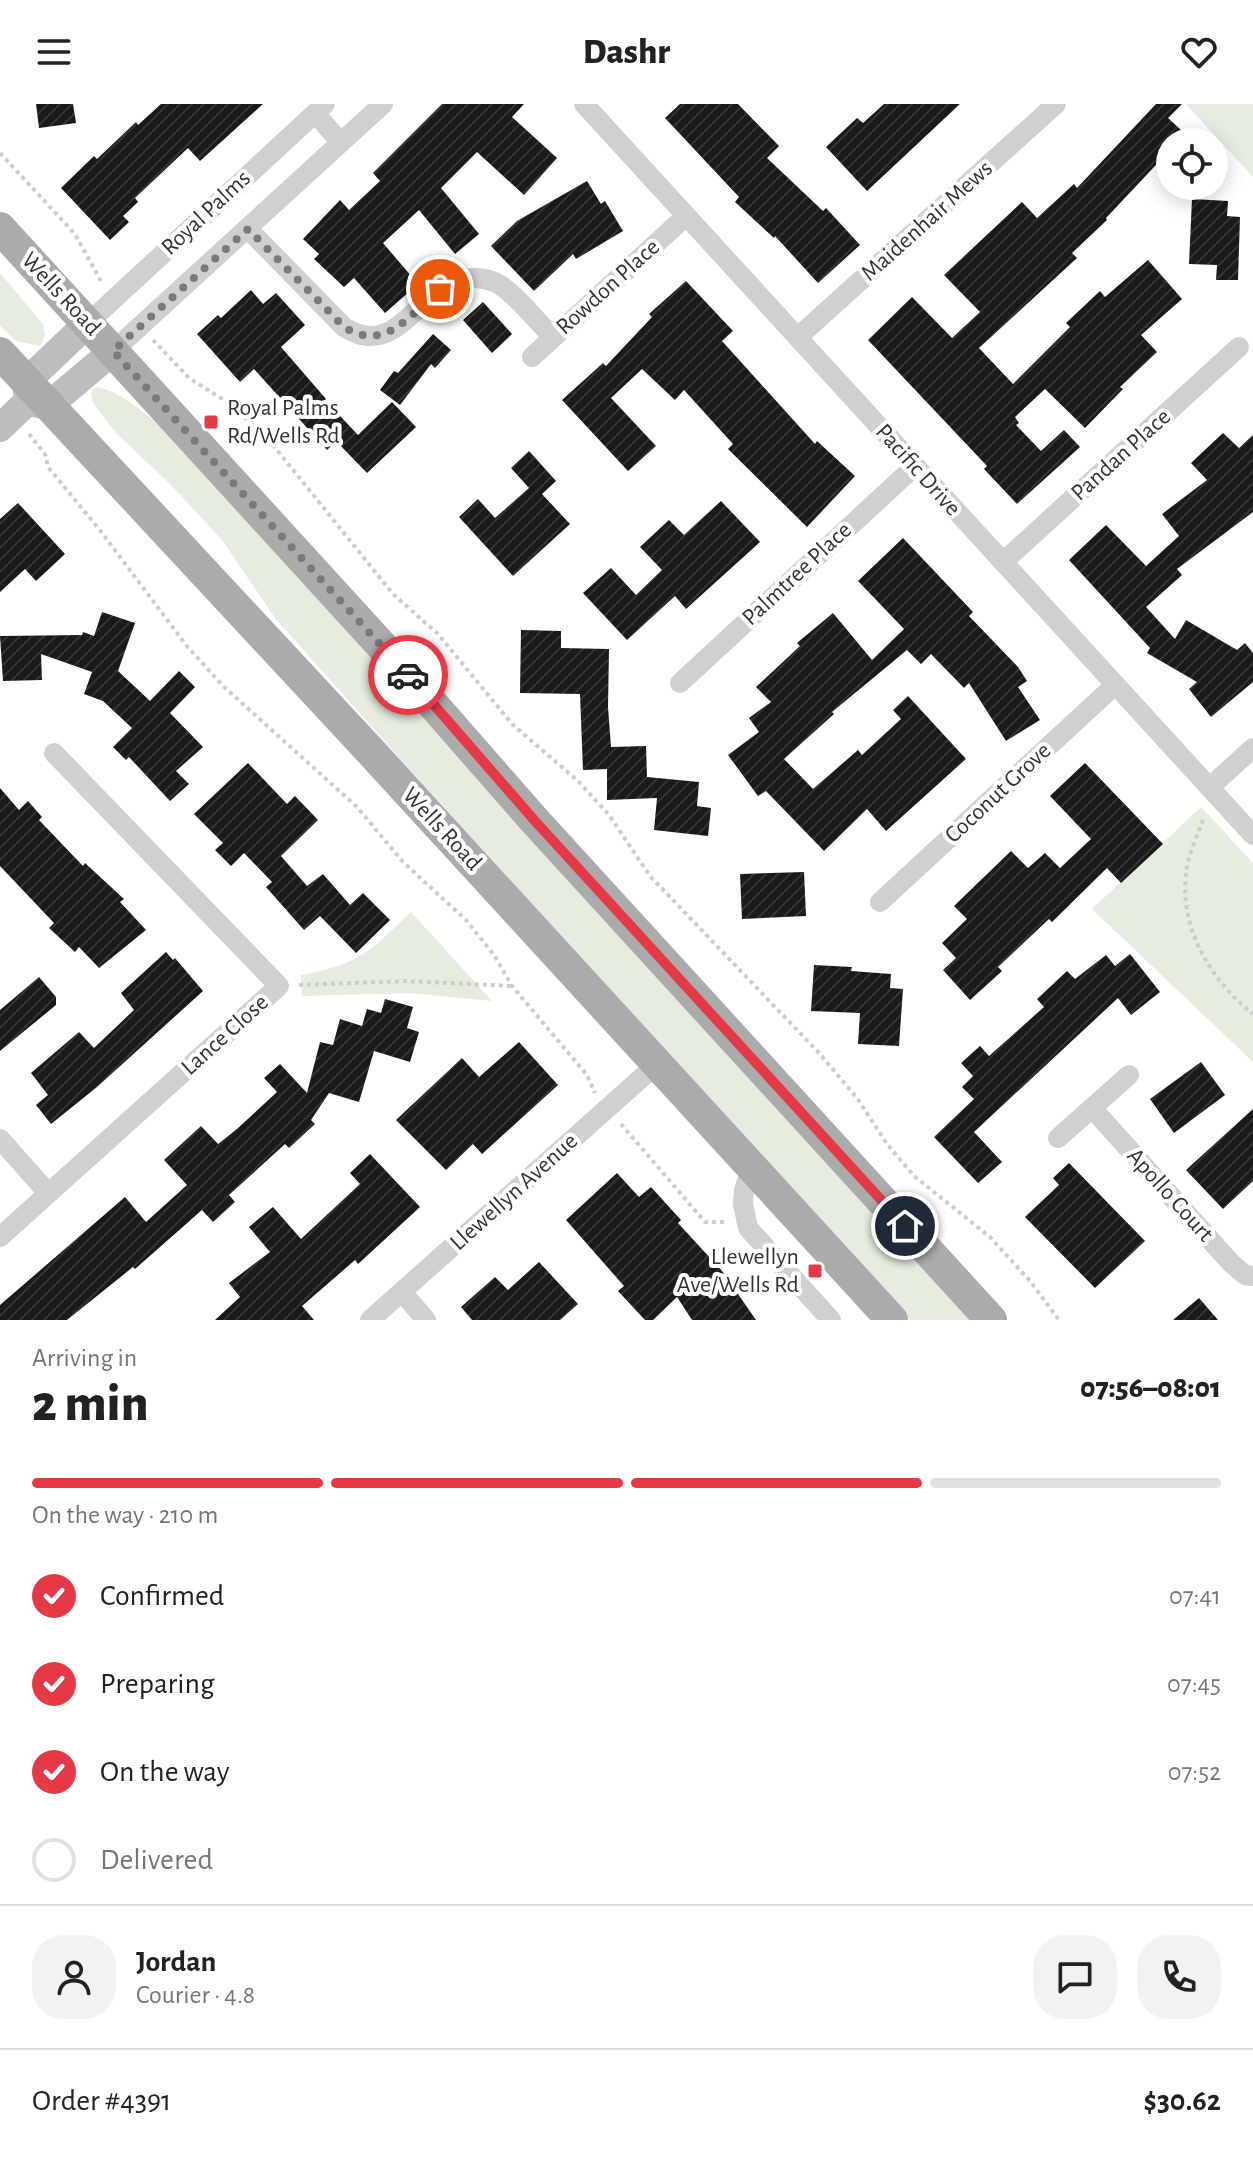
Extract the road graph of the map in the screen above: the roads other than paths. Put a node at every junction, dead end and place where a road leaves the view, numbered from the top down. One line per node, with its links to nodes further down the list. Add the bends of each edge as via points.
1 (383, 104): 5 (street, Royal Palms)
2 (1056, 104): 11 (street, Maidenhair Mews)
3 (595, 108): 6 (street, Pacific Drive)
4 (320, 109): 5 (street); 9 (street, Royal Palms)
5 (341, 143): 8 (street, Royal Palms)
6 (685, 217): 10 (street, Rowdon Place); 11 (street, Pacific Drive)
7 (0, 228): 9 (main road, Wells Road)
8 (248, 229): 10 (street, via 357,335 387,334 440,289 464,278 501,285); 13 (street, Royal Palms)
9 (88, 323): 13 (main road, Wells Road); 16 (street)
10 (553, 337): 15 (street, Rowdon Place)
11 (798, 337): 17 (street, Pacific Drive)
12 (1239, 347): 18 (street, Pandan Place)
13 (113, 351): 16 (street); 40 (main road, Wells Road)
14 (0, 353): 16 (main road, Wells Road)
15 (532, 357)
16 (23, 407): 26 (main road, Wells Road)
17 (914, 467): 18 (street, Pacific Drive); 19 (street, Palmtree Place)
18 (1003, 562): 20 (street, Pacific Drive)
19 (680, 683)
20 (1115, 685): 23 (street, Pacific Drive); 25 (street, Coconut Grove)
21 (1253, 748): 23 (street)
22 (54, 753): 32 (street, Lance Close, via 279,986)
23 (1210, 787): 24 (street, Pacific Drive)
24 (1253, 835)
25 (880, 902)
26 (657, 1064): 31 (main road, Wells Road); 35 (street, Llewellyn Avenue)
27 (1129, 1075): 28 (street)
28 (1092, 1108): 29 (street); 34 (street, Apollo Court, via 1231,1263)
29 (1058, 1138)
30 (0, 1139): 32 (street)
31 (752, 1166): 38 (street, via 743,1204 748,1228); 39 (main road, Wells Road)
32 (48, 1193): 33 (street, Lance Close)
33 (0, 1237)
34 (1253, 1276)
35 (402, 1292): 36 (street, Llewellyn Avenue); 37 (street)
36 (370, 1320)
37 (426, 1320)
38 (831, 1320)
39 (892, 1320)
40 (991, 1320)

